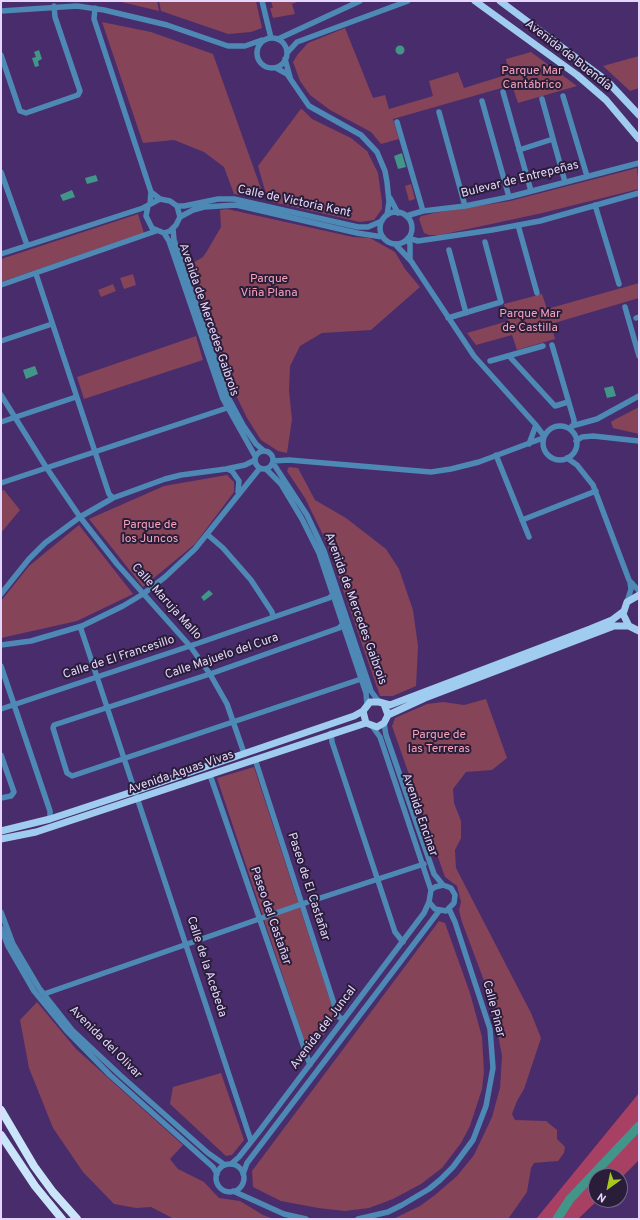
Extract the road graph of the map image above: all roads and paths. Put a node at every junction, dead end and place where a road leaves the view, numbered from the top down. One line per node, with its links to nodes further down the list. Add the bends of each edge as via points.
1 (262, 1): 11 (street)
2 (360, 1): 12 (street)
3 (408, 1): 17 (street, via 302,40 294,44)
4 (475, 1): 27 (main road, Avenida de Buendía, via 577,75 606,100)
5 (500, 1): 9 (main road, Avenida de Buendía)
6 (507, 1): 9 (street)
7 (54, 6): 8 (street); 10 (street); 16 (street, via 55,17 80,91 78,95 26,113 20,111)
8 (95, 8): 14 (street, via 167,24 228,46); 35 (street, via 94,19)
9 (511, 8): 25 (main road, Avenida de Buendía, via 607,81)
10 (1, 11)
11 (271, 38): 12 (street); 13 (street)
12 (278, 39): 17 (street, via 285,44)
13 (262, 40): 14 (street); 15 (street)
14 (245, 46): 15 (street)
15 (257, 51): 18 (street, via 257,57 262,64)
16 (1, 55)
17 (286, 56): 18 (street, via 282,64); 19 (street)
18 (276, 68): 19 (street, via 285,72)
19 (292, 81): 37 (street, via 309,106 361,135 372,145 381,158)
20 (503, 92): 29 (street)
21 (563, 96): 32 (street)
22 (542, 99): 28 (street)
23 (482, 101): 38 (street)
24 (439, 112): 43 (street)
25 (639, 115)
26 (397, 122): 44 (street)
27 (639, 138)
28 (553, 139): 29 (street); 33 (street)
29 (519, 150): 34 (street)
30 (639, 163): 32 (street, Bulevar de Entrepeñas)
31 (1, 172): 58 (street)
32 (587, 176): 33 (street, Bulevar de Entrepeñas)
33 (565, 182): 34 (street, Bulevar de Entrepeñas)
34 (531, 191): 38 (street, Bulevar de Entrepeñas)
35 (151, 192): 39 (street); 40 (street)
36 (639, 193): 41 (street)
37 (389, 196): 45 (street); 46 (street)
38 (508, 197): 43 (street, Bulevar de Entrepeñas)
39 (160, 199): 40 (street); 42 (street)
40 (149, 205): 52 (street, via 147,221); 58 (street)
41 (595, 205): 50 (street); 63 (street)
42 (177, 206): 48 (street); 49 (street, Calle de Victoria Kent, via 234,199 358,227 368,227)
43 (465, 206): 44 (street, Bulevar de Entrepeñas)
44 (422, 211): 47 (street, Bulevar de Entrepeñas)
45 (398, 213): 46 (street); 47 (street)
46 (388, 215): 49 (street)
47 (406, 216): 55 (street, via 411,226)
48 (180, 217): 51 (street); 54 (street, Calle de Victoria Kent, via 204,207 236,205)
49 (382, 221): 54 (street, via 380,227)
50 (518, 225): 55 (street, via 437,239); 65 (street)
51 (173, 229): 53 (street); 93 (street, Avenida de Mercedes Gaibrois, via 174,240 228,397 243,425)
52 (156, 231): 53 (street); 62 (street)
53 (164, 233): 80 (street, Avenida de Mercedes Gaibrois)
54 (383, 237): 57 (street)
55 (407, 239): 57 (street); 61 (street, via 410,244)
56 (485, 242): 67 (street, via 501,302)
57 (395, 244): 61 (street)
58 (27, 245): 60 (street)
59 (449, 250): 67 (street)
60 (1, 254)
61 (411, 261): 68 (street)
62 (36, 274): 64 (street); 69 (street)
63 (619, 284)
64 (1, 285)
65 (537, 293)
66 (625, 307): 74 (street)
67 (466, 313): 68 (street)
68 (448, 318): 83 (street, via 474,356)
69 (52, 324): 70 (street); 78 (street)
70 (1, 341)
71 (552, 345): 79 (street)
72 (543, 346): 73 (street)
73 (509, 356): 75 (street); 79 (street, via 556,406)
74 (639, 356)
75 (490, 361)
76 (1, 396): 81 (street, Calle Maruja Mallo)
77 (639, 396): 84 (street, via 617,410)
78 (76, 397): 81 (street); 94 (street)
79 (568, 402): 84 (street)
80 (227, 408): 94 (street); 97 (street, Avenida de Mercedes Gaibrois)
81 (14, 418): 82 (street); 101 (street, Calle Maruja Mallo)
82 (1, 422)
83 (536, 424): 86 (street); 88 (street); 91 (street)
84 (577, 425): 85 (street); 87 (street)
85 (566, 428): 86 (street); 87 (street)
86 (549, 430): 88 (street)
87 (573, 432): 90 (street)
88 (544, 437): 91 (street); 92 (street)
89 (639, 441): 90 (street, via 593,436 582,437)
90 (576, 442): 95 (street)
91 (527, 445): 92 (street); 96 (street)
92 (544, 448): 98 (street, via 552,458)
93 (262, 450): 97 (street); 99 (street)
94 (94, 452): 101 (street); 106 (street, via 109,494)
95 (573, 453): 98 (street); 100 (street)
96 (496, 456): 99 (street, via 451,470 431,472); 109 (street)
97 (255, 458): 102 (street, Avenida de Mercedes Gaibrois, via 256,464); 103 (street, via 245,465)
98 (567, 458): 100 (street)
99 (273, 459): 102 (street); 133 (street, Avenida de Mercedes Gaibrois, via 307,515 324,551 371,691)
100 (576, 464): 105 (street)
101 (46, 467): 104 (street); 108 (street, Calle Maruja Mallo)
102 (263, 468): 107 (street); 116 (street, Avenida de Mercedes Gaibrois, via 281,484 302,519 319,553)
103 (226, 469): 106 (street, via 181,475); 107 (street, via 232,471 239,481 240,489)
104 (1, 483)
105 (596, 491): 109 (street); 112 (street)
106 (113, 498): 108 (street)
107 (236, 498): 110 (street)
108 (80, 517): 114 (street, via 40,549); 115 (street, Calle Maruja Mallo)
109 (522, 520): 111 (street)
110 (208, 535): 115 (street, via 186,558); 120 (street, via 251,580 270,609)
111 (529, 537)
112 (630, 581): 113 (street); 118 (street, via 631,589)
113 (639, 591)
114 (1, 594)
115 (143, 594): 122 (street); 126 (street, Calle Maruja Mallo)
116 (333, 595): 120 (street, Calle de El Francesillo); 121 (street, Avenida de Mercedes Gaibrois)
117 (639, 595): 118 (main road)
118 (627, 602): 119 (main road)
119 (624, 611): 123 (main road, via 624,618); 127 (main road, via 612,620)
120 (272, 617): 126 (street, Calle de El Francesillo)
121 (343, 624): 129 (street, Calle Majuelo del Cura, via 339,628); 131 (street, Avenida de Mercedes Gaibrois)
122 (82, 626): 125 (street, via 31,641); 130 (street, Calle de la Acebeda)
123 (629, 626): 124 (main road); 127 (main road, via 614,626)
124 (639, 631)
125 (1, 645)
126 (190, 646): 129 (street, Calle Maruja Mallo); 130 (street, Calle de El Francesillo)
127 (548, 648): 132 (main road)
128 (1, 666): 134 (street)
129 (210, 674): 136 (street, Calle Majuelo del Cura); 140 (street, Calle Maruja Mallo)
130 (96, 677): 134 (street, Calle de El Francesillo); 136 (street, Calle de la Acebeda)
131 (361, 679): 135 (street, Avenida de Mercedes Gaibrois); 140 (street)
132 (424, 695): 133 (main road, via 390,705); 139 (main road)
133 (382, 703): 135 (main road, via 375,701); 139 (main road)
134 (14, 704): 137 (street, Calle de El Francesillo); 152 (street, via 50,811)
135 (367, 705): 138 (main road)
136 (107, 707): 146 (street, Calle de la Acebeda); 146 (street, Calle Majuelo del Cura, via 53,726 67,773 72,776)
137 (1, 709)
138 (363, 712): 142 (main road); 144 (main road, Avenida Aguas Vivas)
139 (388, 715): 141 (main road)
140 (234, 722): 144 (street, Calle Maruja Mallo); 146 (street)
141 (384, 723): 142 (main road, via 377,727); 157 (street, Avenida Encinar, via 434,874)
142 (369, 725): 143 (main road, Avenida Aguas Vivas); 155 (street, Avenida Encinar, via 380,737)
143 (331, 733): 147 (main road, Avenida Aguas Vivas); 156 (street)
144 (244, 753): 149 (main road, Avenida Aguas Vivas)
145 (1, 755): 150 (street, via 14,792 11,796)
146 (124, 758): 149 (street, Calle de la Acebeda)
147 (255, 760): 148 (main road, Avenida Aguas Vivas); 160 (street, Paseo de El Castañar)
148 (210, 775): 151 (main road, Avenida Aguas Vivas); 164 (street, Paseo del Castañar)
149 (135, 791): 151 (street, Calle de la Acebeda); 152 (main road, Avenida Aguas Vivas)
150 (1, 798)
151 (137, 800): 154 (main road, Avenida Aguas Vivas, via 36,832); 167 (street, Calle de la Acebeda)
152 (50, 819): 153 (main road, Avenida Aguas Vivas)
153 (1, 831)
154 (1, 839)
155 (424, 864): 156 (street); 158 (street, Avenida Encinar)
156 (378, 879): 160 (street); 166 (street, via 395,932)
157 (444, 885): 158 (street); 161 (street, via 451,888 455,895 454,903)
158 (431, 890): 159 (street)
159 (429, 902): 162 (street); 166 (street, Avenida del Juncal, via 424,913)
160 (302, 904): 164 (street); 169 (street, Paseo de El Castañar, via 338,1016)
161 (449, 909): 162 (street); 183 (street, Calle Pinar, via 490,1028 493,1068 486,1106 473,1140 440,1180 388,1212)
162 (439, 911): 176 (street, Avenida del Juncal, via 247,1163)
163 (1, 912): 168 (street, Avenida del Olivar, via 13,944)
164 (259, 919): 167 (street); 170 (street, Paseo del Castañar)
165 (1, 928): 175 (street, Avenida del Olivar, via 8,946 34,991 66,1030 110,1075 214,1167)
166 (402, 942): 169 (street, Avenida del Juncal)
167 (186, 944): 168 (street); 173 (street, Calle de la Acebeda)
168 (44, 994): 174 (street, Avenida del Olivar, via 72,1030 120,1075 208,1153)
169 (344, 1020): 170 (street, Avenida del Juncal)
170 (310, 1065): 173 (street, Avenida del Juncal)
171 (1, 1110): 181 (highway, via 34,1166)
172 (1, 1135): 180 (highway)
173 (252, 1141): 174 (street, Avenida del Juncal, via 240,1157)
174 (228, 1164): 175 (street, via 220,1168); 176 (street, via 239,1167)
175 (217, 1174): 178 (street, via 219,1186 225,1191)
176 (243, 1174): 177 (street)
177 (242, 1185): 178 (street); 179 (street)
178 (233, 1191): 179 (street)
179 (250, 1198): 182 (street, via 284,1214)
180 (62, 1219)
181 (77, 1219)
182 (306, 1219)
183 (358, 1219)

